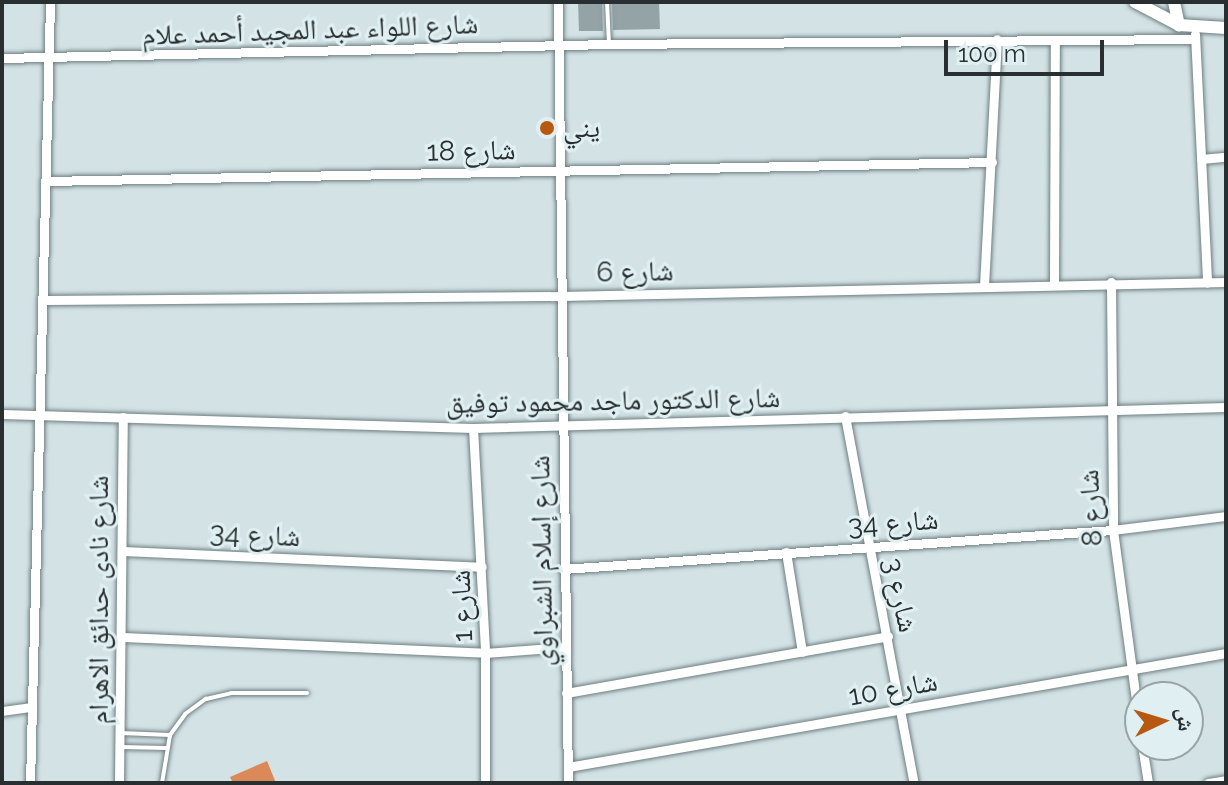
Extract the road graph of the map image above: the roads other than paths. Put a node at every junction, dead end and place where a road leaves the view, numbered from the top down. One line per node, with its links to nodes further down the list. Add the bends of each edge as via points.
1 (50, 2): 14 (street)
2 (558, 2): 12 (street, شارع إسلام الشبراوي)
3 (607, 2): 11 (lane)
4 (1135, 2): 6 (street)
5 (1174, 2): 6 (street)
6 (1179, 25): 8 (street)
7 (1226, 28): 8 (street)
8 (1195, 33): 10 (street, شارع اللواء عبد المجيد أحمد علام); 16 (street)
9 (997, 39): 10 (street, شارع اللواء عبد المجيد أحمد علام); 11 (street, شارع اللواء عبد المجيد أحمد علام); 17 (street)
10 (1055, 40): 23 (street)
11 (609, 44): 12 (street, شارع اللواء عبد المجيد أحمد علام)
12 (559, 46): 14 (street, شارع اللواء عبد المجيد أحمد علام); 18 (street, شارع إسلام الشبراوي)
13 (2, 58): 14 (street, شارع اللواء عبد المجيد أحمد علام)
14 (49, 59): 19 (street)
15 (1226, 157): 16 (street)
16 (1201, 159): 22 (street)
17 (992, 162): 18 (street, شارع 18); 24 (street)
18 (559, 172): 19 (street, شارع 18); 25 (street, شارع إسلام الشبراوي)
19 (47, 181): 26 (street)
20 (1111, 282): 22 (street, شارع 6); 23 (street, شارع 6); 28 (street, شارع 8)
21 (1226, 282): 22 (street, شارع 6)
22 (1207, 283)
23 (1054, 284): 24 (street, شارع 6)
24 (984, 286): 25 (street, شارع 6)
25 (561, 296): 26 (street, شارع 6); 33 (street, شارع إسلام الشبراوي)
26 (45, 300): 30 (street)
27 (1226, 407): 28 (street, شارع الدكتور ماجد محمود توفيق)
28 (1109, 408): 31 (street, شارع الدكتور ماجد محمود توفيق); 36 (street, شارع 8)
29 (2, 414): 30 (street, شارع الدكتور ماجد محمود توفيق)
30 (41, 416): 32 (street, شارع الدكتور ماجد محمود توفيق); 52 (street)
31 (845, 416): 33 (street, شارع الدكتور ماجد محمود توفيق); 37 (street, شارع 3)
32 (123, 417): 34 (street, شارع الدكتور ماجد محمود توفيق); 38 (street, شارع نادى حدائق الاهرام)
33 (562, 425): 34 (street, شارع الدكتور ماجد محمود توفيق); 41 (street, شارع إسلام الشبراوي)
34 (473, 428): 40 (street, شارع 1)
35 (1226, 516): 36 (street, شارع 34)
36 (1113, 530): 37 (street, شارع 34); 48 (street, شارع 8)
37 (866, 547): 39 (street, شارع 34); 42 (street, شارع 3)
38 (122, 551): 40 (street, شارع 34); 43 (street, شارع نادى حدائق الاهرام)
39 (786, 552): 41 (street, شارع 34); 45 (street)
40 (482, 567): 46 (street, شارع 1)
41 (563, 569): 44 (street, شارع إسلام الشبراوي)
42 (888, 636): 45 (street); 53 (street, شارع 3)
43 (123, 637): 46 (street); 55 (street, شارع نادى حدائق الاهرام)
44 (565, 647): 46 (street); 51 (street, شارع إسلام الشبراوي)
45 (802, 652): 51 (street)
46 (485, 653): 65 (street, شارع 1)
47 (1226, 653): 48 (street, شارع 10)
48 (1131, 670): 49 (street, شارع 8); 53 (street, شارع 10)
49 (1133, 681)
50 (307, 693): 56 (lane, via 231,693 206,699 185,714)
51 (566, 693): 60 (street, شارع إسلام الشبراوي)
52 (31, 707): 54 (street); 62 (street)
53 (901, 709): 60 (street, شارع 10); 67 (street, شارع 3)
54 (2, 711)
55 (120, 733): 56 (lane); 57 (street, شارع نادى حدائق الاهرام)
56 (170, 735): 58 (lane)
57 (120, 747): 58 (lane); 63 (street, شارع نادى حدائق الاهرام)
58 (166, 748): 64 (lane)
59 (1145, 761): 68 (street)
60 (568, 767): 66 (street, شارع إسلام الشبراوي)
61 (1226, 780): 69 (street)
62 (30, 783)
63 (119, 783)
64 (162, 783)
65 (485, 783)
66 (568, 783)
67 (914, 783)
68 (1148, 783)
69 (1208, 783)

